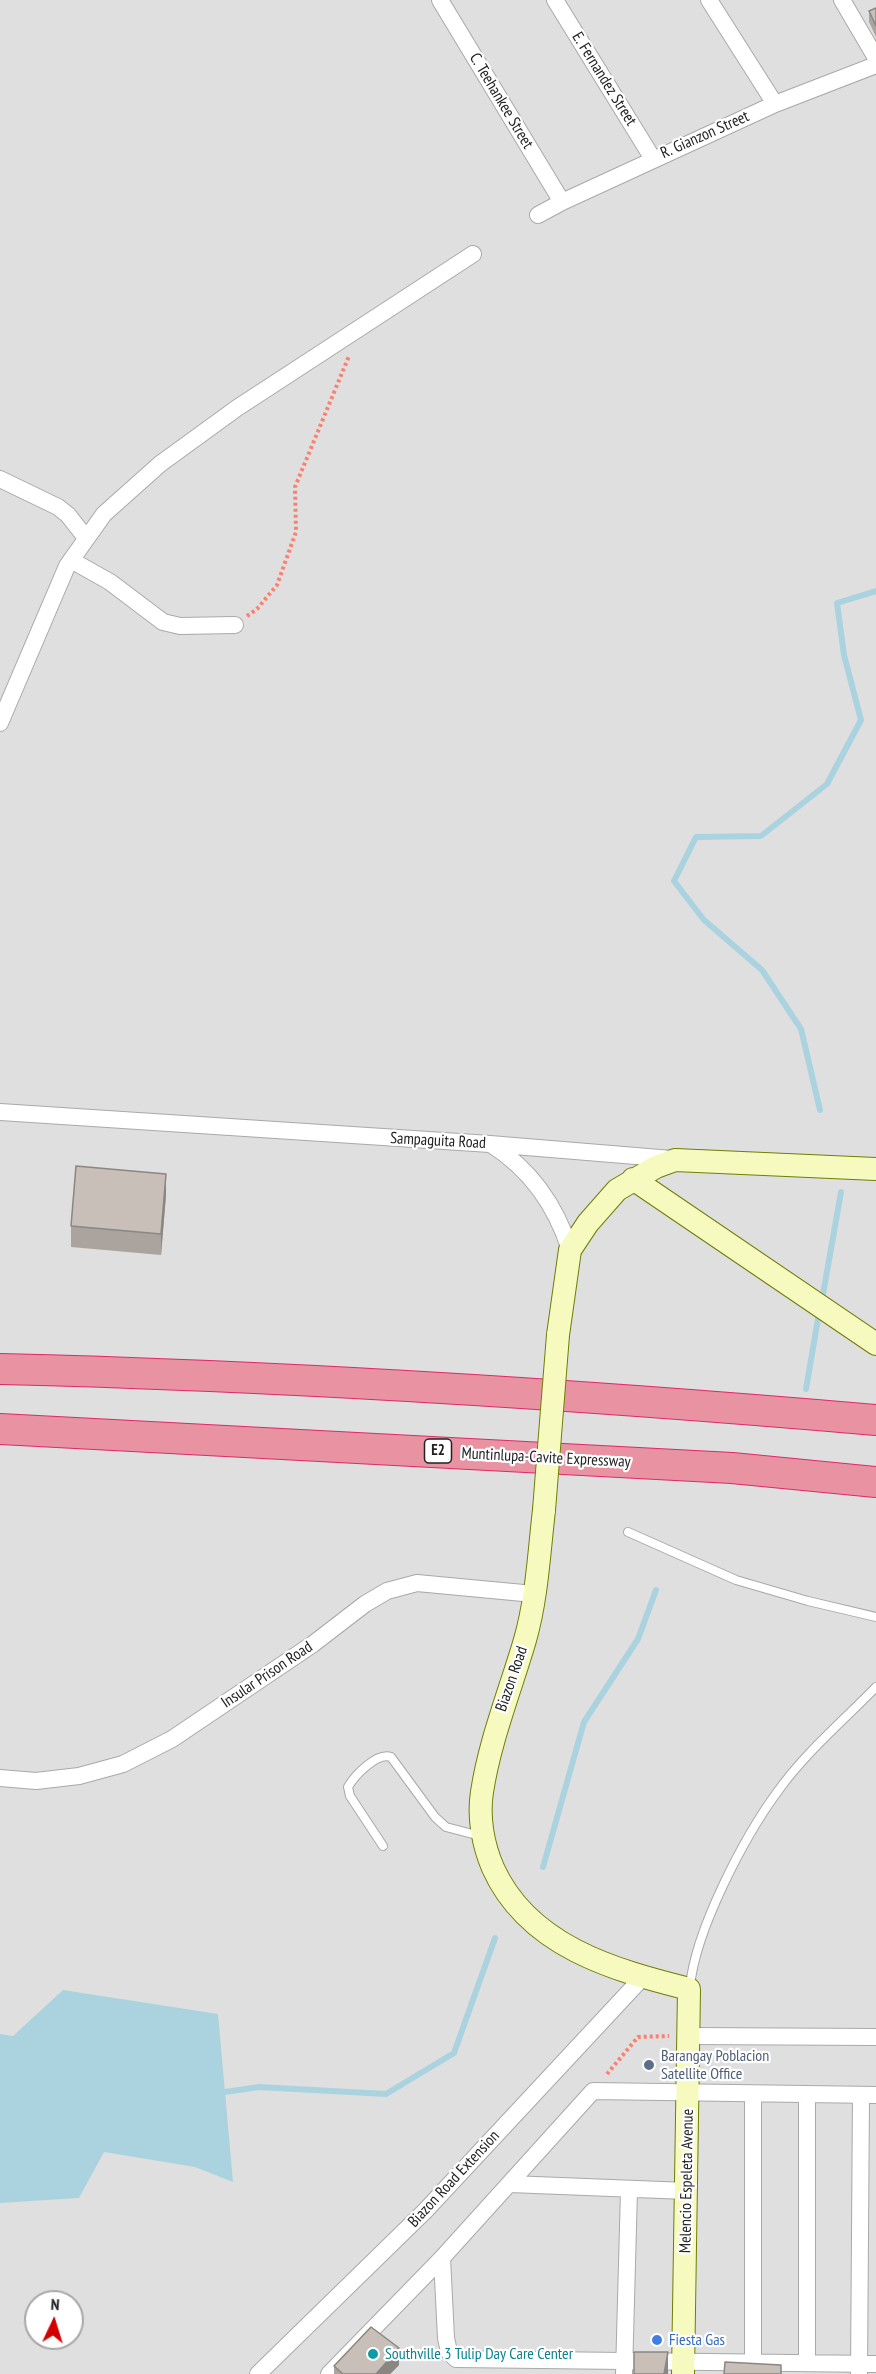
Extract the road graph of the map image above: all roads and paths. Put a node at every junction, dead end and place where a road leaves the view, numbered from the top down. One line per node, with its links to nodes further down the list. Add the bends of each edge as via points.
1 (440, 0): 9 (street, C. Teehankee Street)
2 (555, 0): 8 (street, E. Fernandez Street)
3 (709, 0): 7 (street)
4 (842, 0): 5 (street)
5 (876, 58)
6 (876, 65): 7 (street, R. Gianzon Street)
7 (775, 104): 8 (street, R. Gianzon Street)
8 (653, 159): 9 (street, R. Gianzon Street)
9 (562, 202): 10 (street, R. Gianzon Street)
10 (538, 215)
11 (473, 254): 12 (street)
12 (359, 330): 14 (street, via 272,383 168,458 131,487); 16 (path, via 297,479 296,532 277,585 257,609)
13 (0, 479): 14 (street, via 58,507)
14 (86, 538): 15 (street)
15 (71, 560): 16 (street, via 110,582 163,622 180,626); 17 (street)
16 (234, 625)
17 (0, 723)
18 (0, 1112): 19 (street, Sampaguita Road)
19 (490, 1144): 20 (street, Sampaguita Road); 23 (street, Biazon Road, via 524,1168 537,1185 561,1222)
20 (675, 1160): 21 (street, Sampaguita Road); 22 (street, Biazon Road)
21 (876, 1169)
22 (633, 1179): 23 (street, Biazon Road, via 605,1202); 24 (street)
23 (570, 1250): 30 (street, Biazon Road, bridge, via 558,1335)
24 (873, 1342)
25 (0, 1369): 26 (highway, via 369,1384)
26 (876, 1420)
27 (0, 1429): 28 (highway, Muntinlupa-Cavite Expressway / E2, via 732,1468)
28 (876, 1482)
29 (628, 1532): 31 (lane, via 736,1580)
30 (534, 1594): 33 (street, Insular Prison Road, via 417,1583 387,1590 171,1739 123,1764 79,1776 36,1781); 34 (street, Biazon Road, via 482,1792)
31 (876, 1617)
32 (876, 1687): 37 (lane, via 778,1790 744,1846 705,1928)
33 (0, 1778)
34 (484, 1837): 35 (lane, via 446,1827 386,1755 378,1757 348,1787); 36 (street, Biazon Road, via 501,1886 523,1914 549,1936 582,1954)
35 (383, 1846)
36 (643, 1977): 37 (street, Biazon Road); 57 (street, Biazon Road Extension, via 425,2211)
37 (689, 1989): 38 (street, Melencio Espeleta Avenue)
38 (688, 2036): 39 (street); 40 (path, via 638,2037); 41 (street, Melencio Espeleta Avenue)
39 (876, 2037)
40 (593, 2091): 41 (street); 45 (street)
41 (688, 2093): 42 (street); 47 (street, Melencio Espeleta Avenue)
42 (753, 2094): 44 (street); 49 (street)
43 (868, 2095): 44 (street); 56 (street)
44 (807, 2096): 52 (street)
45 (510, 2184): 46 (street); 48 (street)
46 (628, 2190): 47 (street); 54 (street)
47 (687, 2192): 55 (street, Melencio Espeleta Avenue)
48 (442, 2258): 50 (street, via 446,2338); 58 (street)
49 (753, 2362): 52 (street); 55 (street)
50 (452, 2366): 51 (street)
51 (513, 2367): 53 (street)
52 (800, 2367): 56 (street)
53 (571, 2368): 54 (street)
54 (625, 2368): 55 (street)
55 (685, 2368)
56 (865, 2368)
57 (258, 2374)
58 (329, 2374)

